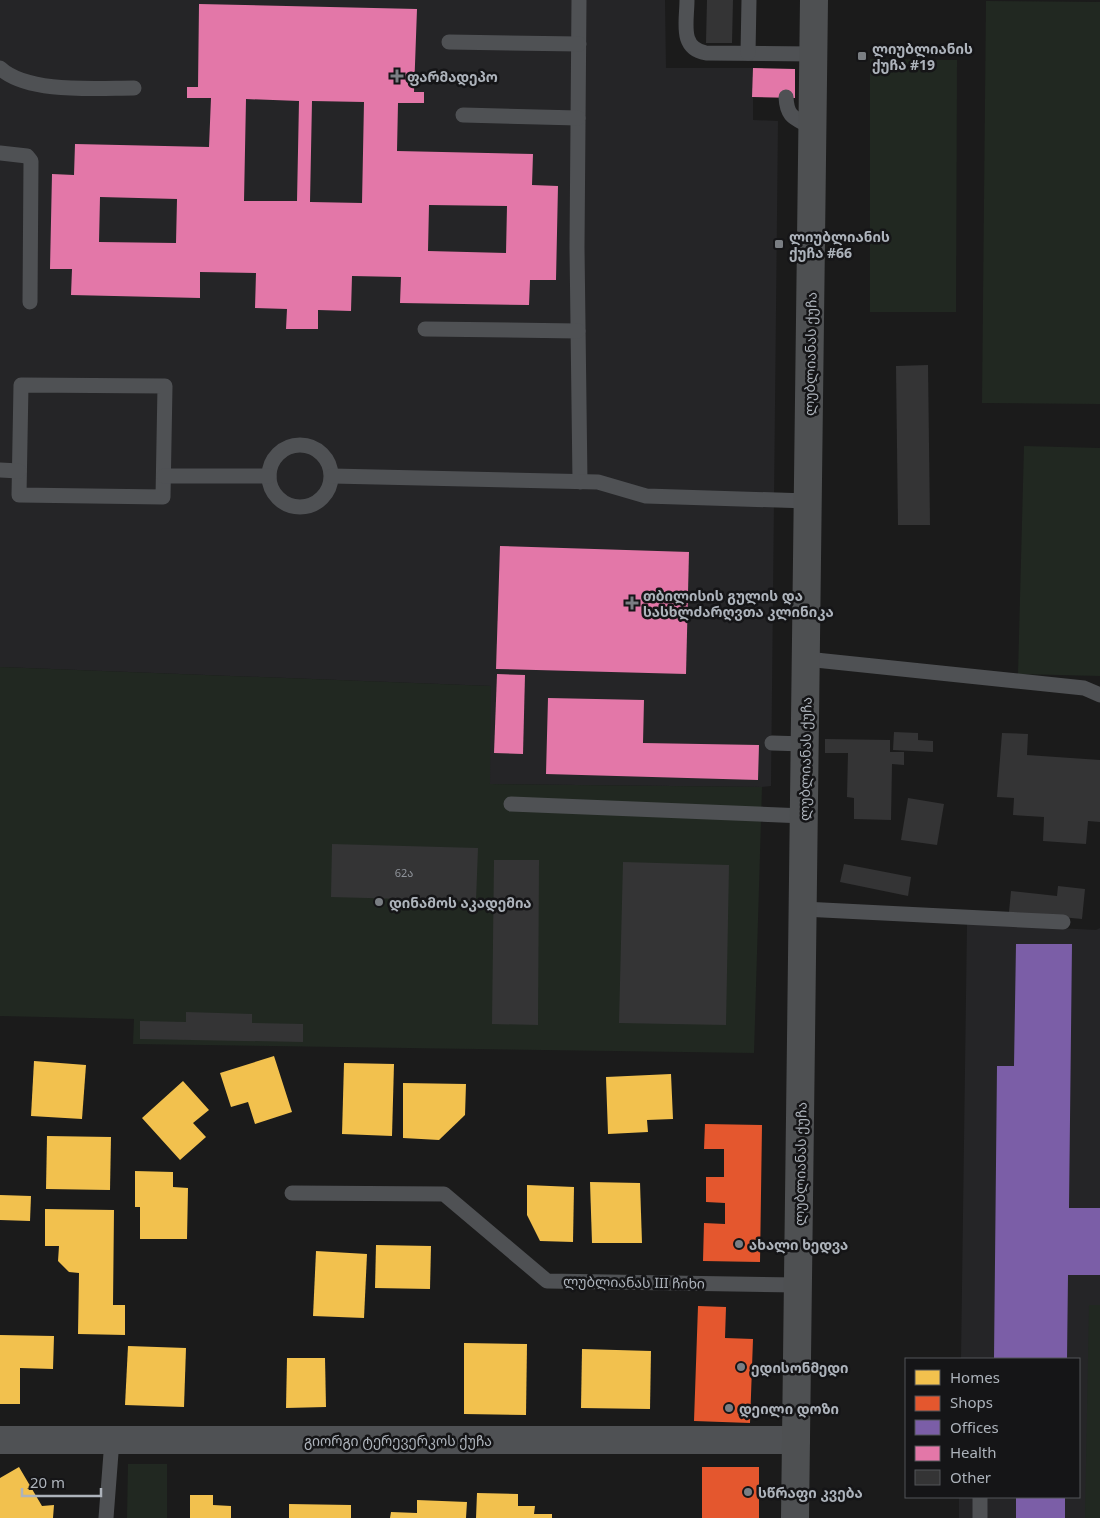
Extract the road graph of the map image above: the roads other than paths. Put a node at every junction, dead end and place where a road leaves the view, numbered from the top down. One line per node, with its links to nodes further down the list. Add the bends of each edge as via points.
1 (579, 0): 6 (lane)
2 (687, 0): 7 (lane, via 688,44 696,51)
3 (749, 0): 7 (lane)
4 (814, 0): 8 (street, ლუბლიანას ქუჩა)
5 (449, 42): 6 (lane)
6 (579, 44): 13 (lane)
7 (748, 53): 8 (lane, via 786,61)
8 (814, 54): 14 (street, ლუბლიანას ქუჩა)
9 (0, 68): 10 (lane, via 8,75 32,84)
10 (134, 88)
11 (786, 97): 14 (lane, via 790,114)
12 (463, 115): 13 (lane)
13 (578, 118): 18 (lane)
14 (813, 128): 25 (street, ლუბლიანას ქუჩა)
15 (0, 153): 16 (lane, via 27,156 31,161)
16 (30, 302)
17 (425, 329): 18 (lane)
18 (578, 331): 24 (lane)
19 (0, 470): 20 (lane)
20 (19, 471): 21 (lane, via 19,496 163,497); 21 (lane, via 21,385 165,386)
21 (164, 476): 22 (lane)
22 (269, 476): 23 (lane, via 276,496 285,503 300,507 316,503 325,496); 23 (lane, via 276,455 285,448 306,445 325,456)
23 (332, 476): 24 (lane)
24 (580, 482): 25 (lane, via 598,482 646,496)
25 (808, 501): 26 (street, ლუბლიანას ქუჩა)
26 (806, 659): 27 (lane, via 1084,688); 29 (street, ლუბლიანას ქუჩა)
27 (1100, 695)
28 (772, 744): 29 (lane)
29 (805, 744): 31 (street, ლუბლიანას ქუჩა)
30 (511, 804): 31 (lane)
31 (804, 816): 32 (street, ლუბლიანას ქუჩა)
32 (803, 909): 33 (lane); 35 (street, ლუბლიანას ქუჩა)
33 (1063, 922)
34 (292, 1193): 35 (lane, ლუბლიანას III ჩიხი, via 444,1194 546,1281)
35 (798, 1285): 38 (street, ლუბლიანას ქუჩა)
36 (0, 1440): 37 (street, გიორგი ტერევერკოს ქუჩა)
37 (112, 1440): 38 (street, გიორგი ტერევერკოს ქუჩა); 40 (lane)
38 (796, 1440): 41 (street, ლუბლიანას ქუჩა)
39 (980, 1498): 42 (lane)
40 (106, 1518)
41 (795, 1518)
42 (980, 1518)

